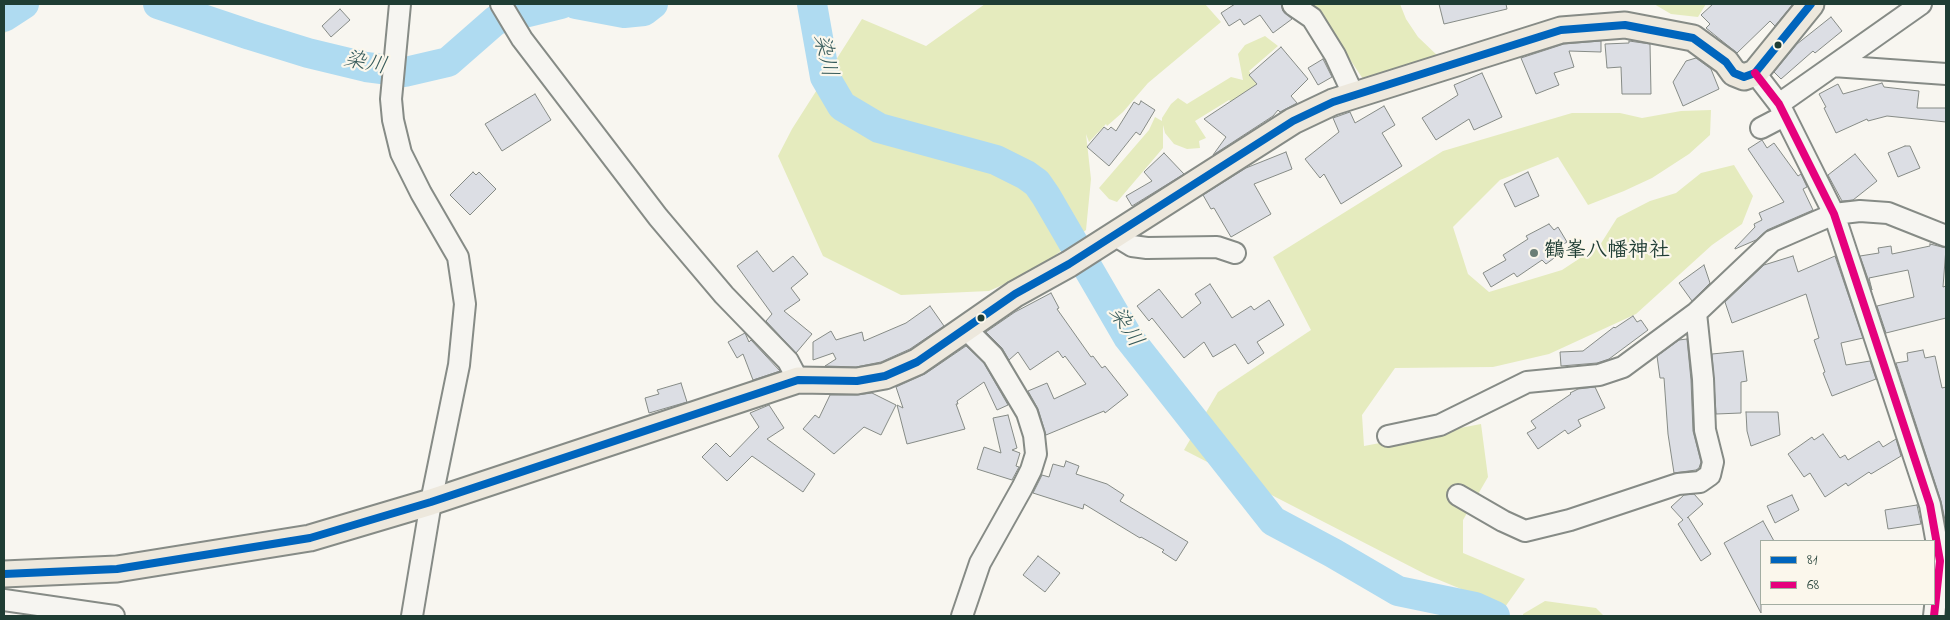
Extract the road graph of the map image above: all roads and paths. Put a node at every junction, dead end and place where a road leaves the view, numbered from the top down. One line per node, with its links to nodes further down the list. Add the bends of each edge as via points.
1 (400, 4): 21 (street, via 393,60 393,120 401,153 458,258 466,304 459,365)
2 (502, 4): 18 (street, via 522,39 658,217 724,295 788,360)
3 (1811, 4): 7 (main road)
4 (1921, 4): 6 (street)
5 (1293, 5): 9 (street, via 1312,18 1335,55)
6 (1833, 66): 8 (street); 10 (street)
7 (1755, 73): 9 (main road, via 1744,77 1734,74 1726,62 1693,38 1625,25 1561,30); 10 (street)
8 (1946, 74)
9 (1354, 96): 14 (main road, via 1293,121)
10 (1782, 110): 11 (street); 12 (street)
11 (1761, 128)
12 (1834, 214): 13 (street, via 1860,211 1888,213); 16 (street, via 1772,241); 27 (street, via 1930,504 1940,561)
13 (1946, 236)
14 (1106, 240): 15 (street, via 1147,248 1217,247); 17 (main road)
15 (1235, 253)
16 (1696, 313): 19 (street, via 1623,367 1600,374 1527,382 1440,425); 20 (street, via 1705,430 1713,462 1710,475 1700,482 1678,484 1570,520 1525,531)
17 (965, 328): 18 (main road, via 917,362 885,376 858,381); 26 (street, via 993,356 1027,413 1036,454 1022,488 980,563)
18 (798, 380): 21 (main road)
19 (1388, 436)
20 (1458, 495)
21 (431, 502): 22 (main road, via 300,540 117,569); 25 (street)
22 (4, 574)
23 (4, 600): 24 (street)
24 (114, 616)
25 (412, 616)
26 (962, 616)
27 (1934, 616)

